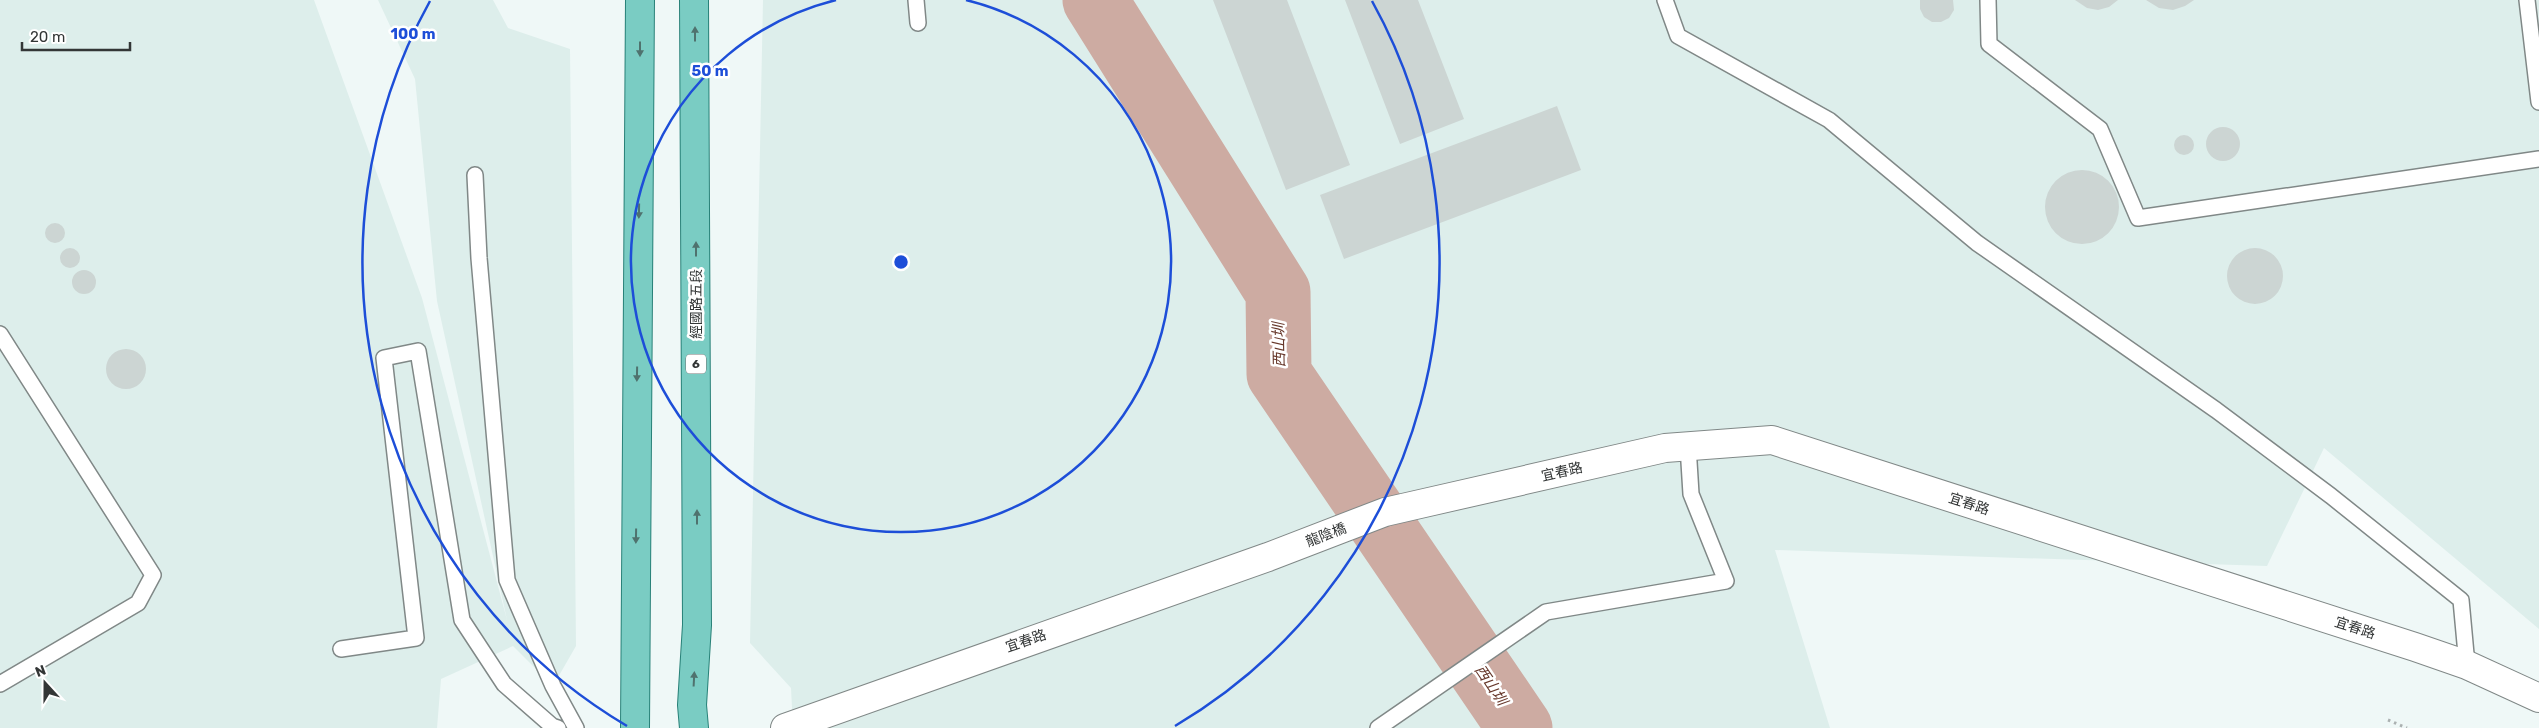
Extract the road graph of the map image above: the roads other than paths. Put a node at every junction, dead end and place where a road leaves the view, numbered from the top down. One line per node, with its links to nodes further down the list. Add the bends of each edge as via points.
1 (640, 0): 21 (main road, one-way to 21)
2 (694, 0): 22 (main road, 經國路五段 / 6, one-way to 2, via 692,705 697,625)
3 (916, 0): 7 (lane)
4 (1665, 0): 16 (lane, via 1678,36 1829,120 1978,243 2216,410 2331,496 2461,600)
5 (1988, 0): 9 (lane, via 1989,44 2100,129 2138,218)
6 (2527, 0): 8 (lane)
7 (918, 23)
8 (2539, 102)
9 (2539, 159)
10 (475, 175): 20 (lane, via 506,580 553,686)
11 (0, 334): 17 (lane, via 153,575 138,603)
12 (1688, 446): 13 (street, 宜春路, via 1665,448); 16 (street, 宜春路, via 1772,440); 24 (lane, via 1691,494 1726,581 1546,612)
13 (1385, 512): 14 (street, 龍陰橋)
14 (1268, 557): 23 (street, 宜春路)
15 (341, 650): 19 (lane, via 416,638 384,358 418,351 462,620 504,684)
16 (2466, 665): 18 (street, 宜春路)
17 (0, 684)
18 (2539, 698)
19 (558, 728)
20 (576, 728)
21 (635, 728)
22 (694, 728)
23 (785, 728)
24 (1378, 728)

